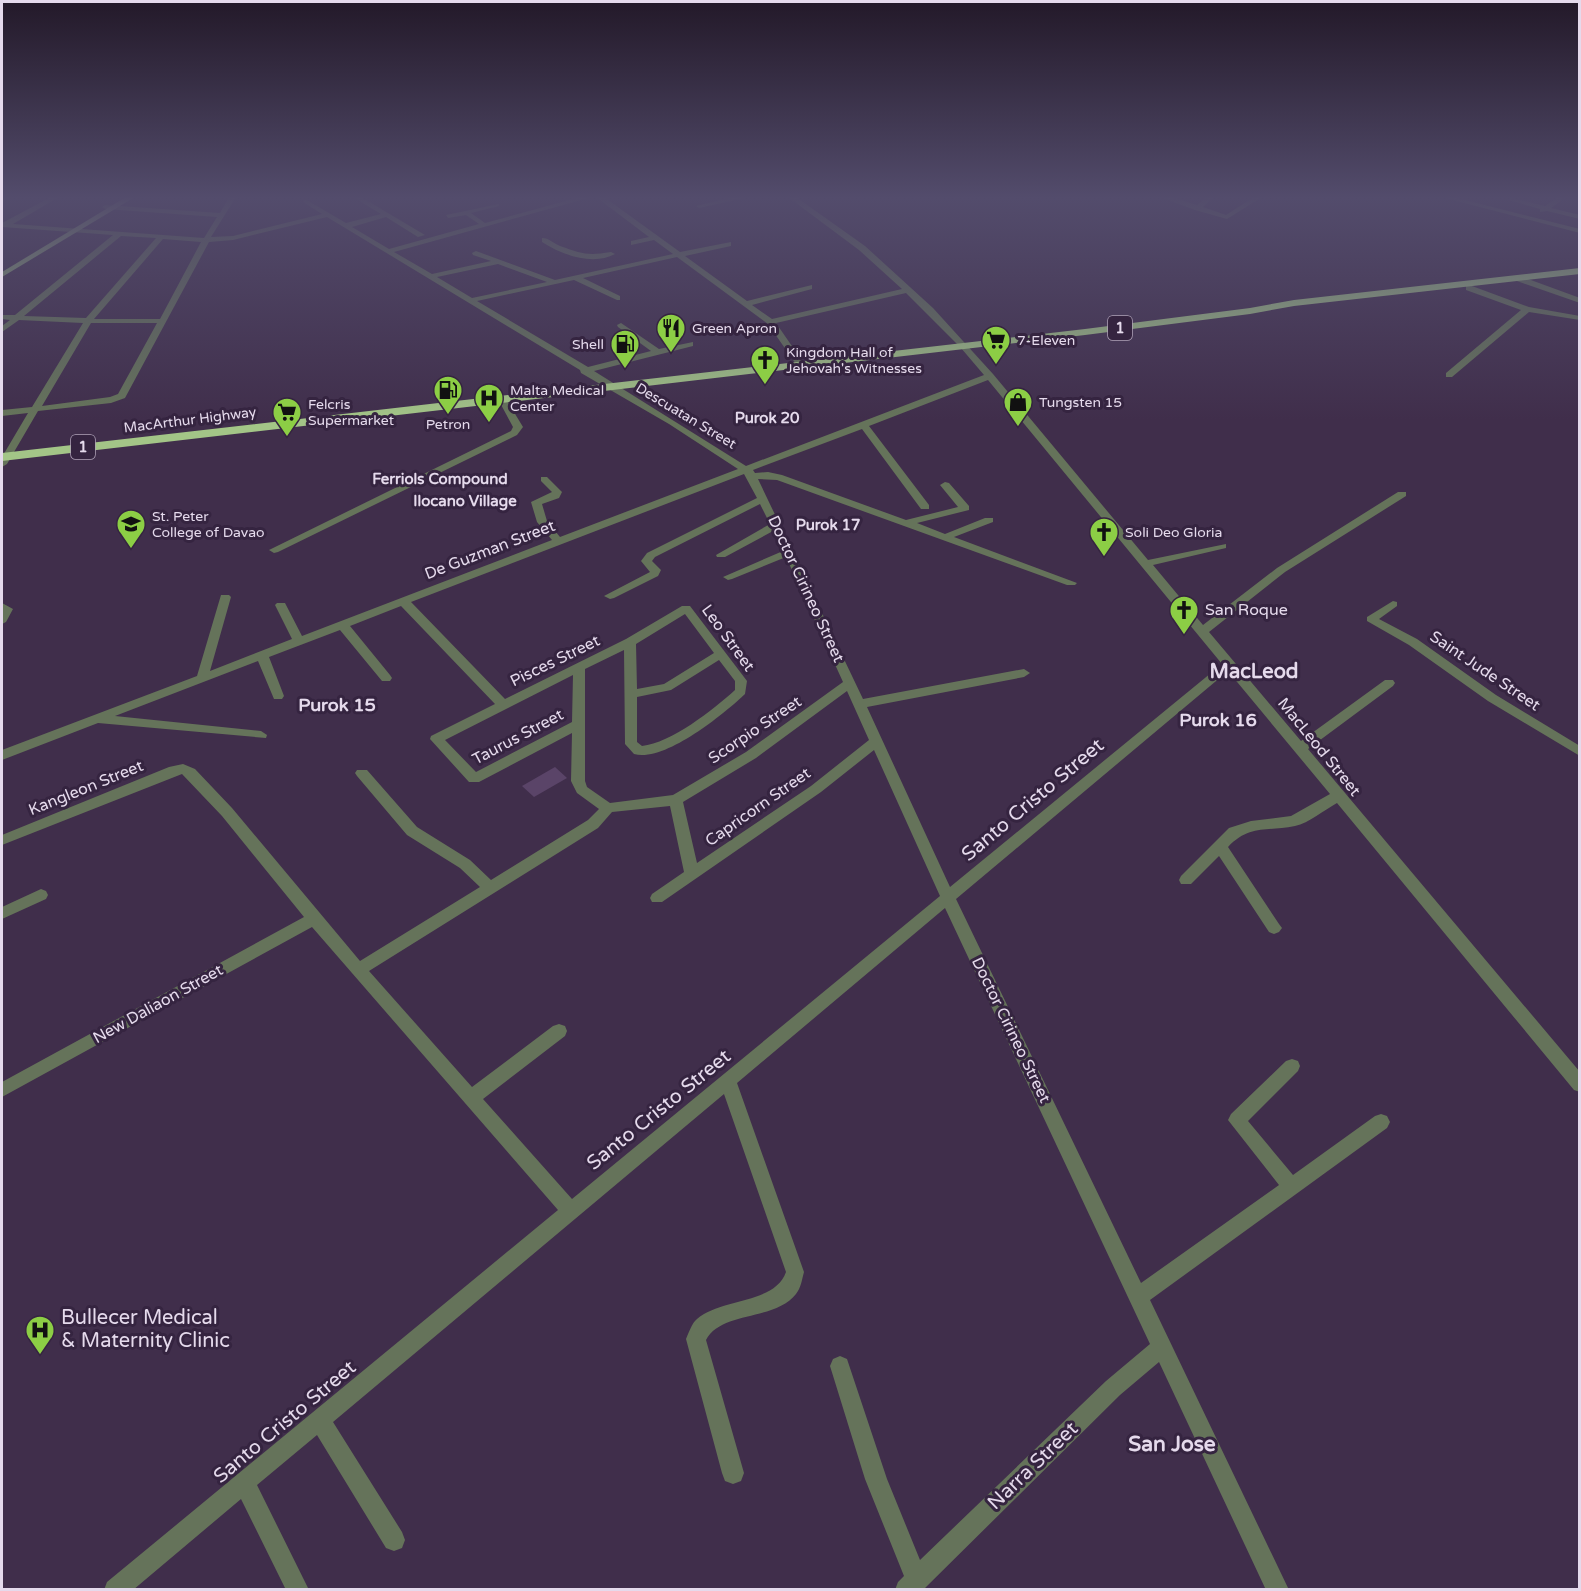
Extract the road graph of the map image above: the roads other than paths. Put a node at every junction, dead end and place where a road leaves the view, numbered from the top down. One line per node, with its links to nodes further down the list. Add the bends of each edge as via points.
1 (72, 271): 25 (street)
2 (131, 271): 27 (street)
3 (189, 271): 28 (street)
4 (420, 271): 12 (street, Descuatan Street)
5 (455, 271): 12 (street)
6 (527, 271): 14 (street)
7 (597, 271): 11 (street)
8 (699, 271): 21 (street)
9 (887, 271): 17 (street, MacLeod Street)
10 (1580, 273): 13 (highway, MacArthur Highway / 1)
11 (574, 276): 14 (street); 18 (street)
12 (429, 277): 19 (street, Descuatan Street)
13 (1521, 280): 16 (highway, MacArthur Highway / 1); 20 (street); 22 (highway, MacArthur Highway / 1)
14 (553, 281): 19 (street)
15 (809, 287): 21 (street)
16 (1469, 288): 22 (highway, MacArthur Highway / 1, via 1300,308); 23 (street)
17 (908, 290): 29 (street); 33 (street, MacLeod Street)
18 (617, 298)
19 (469, 301): 36 (street, Descuatan Street)
20 (1580, 301)
21 (746, 304): 29 (street)
22 (1275, 307): 33 (highway, MacArthur Highway / 1)
23 (1527, 309): 26 (street); 37 (street)
24 (2, 317): 25 (street)
25 (14, 318): 27 (street); 31 (street)
26 (1580, 318)
27 (88, 321): 28 (street); 41 (street)
28 (162, 321): 41 (street, via 119,398)
29 (771, 322): 35 (street)
30 (621, 325): 34 (street)
31 (2, 330)
32 (690, 344): 34 (street)
33 (964, 346): 35 (highway, MacArthur Highway / 1); 38 (street, MacLeod Street)
34 (657, 352): 36 (street)
35 (801, 364): 39 (highway, MacArthur Highway / 1)
36 (584, 371): 39 (street, Descuatan Street)
37 (1449, 375)
38 (990, 376): 43 (street, De Guzman Street); 60 (street, MacLeod Street)
39 (611, 387): 40 (highway, MacArthur Highway / 1); 45 (street, Descuatan Street)
40 (502, 399): 44 (highway, MacArthur Highway / 1); 57 (street, via 518,427 514,433)
41 (33, 410): 42 (street); 44 (street)
42 (2, 413)
43 (863, 424): 45 (street, De Guzman Street); 50 (street)
44 (3, 459)
45 (749, 473): 49 (street, Doctor Cirineo Street); 52 (street, via 779,477); 55 (street, De Guzman Street)
46 (544, 479): 55 (street, via 557,492 536,502 543,522)
47 (945, 485): 52 (street, via 965,508)
48 (1402, 494): 72 (street, via 1281,570)
49 (763, 499): 53 (street, Doctor Cirineo Street); 63 (street, via 651,555 646,561 656,570 654,574)
50 (925, 507)
51 (989, 520): 54 (street)
52 (906, 523): 54 (street)
53 (776, 525): 58 (street, Doctor Cirineo Street); 59 (street)
54 (945, 537): 62 (street)
55 (558, 541): 65 (street, De Guzman Street)
56 (1222, 546): 60 (street)
57 (274, 550)
58 (789, 552): 61 (street); 82 (street, Doctor Cirineo Street)
59 (721, 555)
60 (1145, 564): 72 (street, MacLeod Street)
61 (728, 577)
62 (1071, 583)
63 (610, 596)
64 (225, 597): 80 (street)
65 (403, 601): 71 (street, De Guzman Street); 87 (street)
66 (1393, 604): 93 (street, Saint Jude Street, via 1371,619 1413,642 1492,698)
67 (281, 605): 73 (street)
68 (3, 606): 70 (street, via 7,609)
69 (686, 608): 74 (street, Pisces Street); 75 (street, Leo Street)
70 (2, 620)
71 (342, 624): 73 (street, De Guzman Street); 81 (street)
72 (1202, 632): 77 (street, MacLeod Street)
73 (300, 641): 76 (street, De Guzman Street)
74 (630, 642): 78 (street, Pisces Street); 84 (street)
75 (721, 654): 84 (street, via 667,687); 84 (street, Leo Street, via 741,681 738,694 663,746 645,752 633,748)
76 (262, 655): 80 (street, De Guzman Street); 85 (street)
77 (1229, 664): 92 (street, MacLeod Street); 107 (street, Santo Cristo Street)
78 (579, 668): 87 (street, Pisces Street); 89 (street)
79 (1024, 672): 86 (street)
80 (202, 678): 88 (street, De Guzman Street)
81 (386, 678)
82 (849, 683): 86 (street, Doctor Cirineo Street); 98 (street, Scorpio Street, via 759,749)
83 (1389, 683): 92 (street)
84 (629, 694)
85 (278, 696)
86 (859, 704): 91 (street, Doctor Cirineo Street)
87 (504, 706): 96 (street, Pisces Street, via 436,739)
88 (96, 719): 90 (street); 94 (street, De Guzman Street)
89 (578, 724): 96 (street, Taurus Street); 99 (street, via 579,785)
90 (261, 735)
91 (876, 742): 102 (street, Capricorn Street); 107 (street, Doctor Cirineo Street)
92 (1299, 749): 97 (street, MacLeod Street)
93 (1580, 752)
94 (2, 755)
95 (362, 773): 104 (street, via 411,831 465,864)
96 (474, 779)
97 (1338, 796): 101 (street, via 1294,821 1241,828); 115 (street, MacLeod Street)
98 (676, 800): 99 (street); 102 (street)
99 (608, 808): 104 (street, via 593,824)
100 (2, 840): 109 (street, Kangleon Street, via 183,769 227,812)
101 (1220, 846): 103 (street); 110 (street)
102 (692, 875): 106 (street, Capricorn Street)
103 (1186, 880)
104 (490, 888): 111 (street)
105 (40, 895): 108 (street)
106 (657, 898)
107 (948, 898): 114 (street, Santo Cristo Street); 121 (street, Doctor Cirineo Street)
108 (2, 914)
109 (314, 919): 111 (street); 116 (street, New Daliaon Street)
110 (1274, 928)
111 (360, 969): 117 (street)
112 (559, 1031): 117 (street)
113 (1292, 1066): 119 (street, via 1237,1120)
114 (728, 1080): 120 (street, Santo Cristo Street); 125 (street, via 795,1272 791,1286 777,1297 706,1322 697,1332)
115 (1580, 1084)
116 (2, 1090)
117 (472, 1097): 120 (street)
118 (1381, 1122): 119 (street)
119 (1291, 1186): 121 (street)
120 (570, 1210): 124 (street, Santo Cristo Street)
121 (1139, 1296): 122 (street, Doctor Cirineo Street)
122 (1162, 1346): 128 (street, Narra Street); 131 (street, Doctor Cirineo Street)
123 (840, 1366): 128 (street)
124 (320, 1420): 126 (street, Santo Cristo Street); 127 (street)
125 (733, 1473)
126 (245, 1483): 129 (street, Santo Cristo Street); 130 (street)
127 (394, 1540)
128 (911, 1584)
129 (115, 1590)
130 (298, 1590)
131 (1278, 1590)

